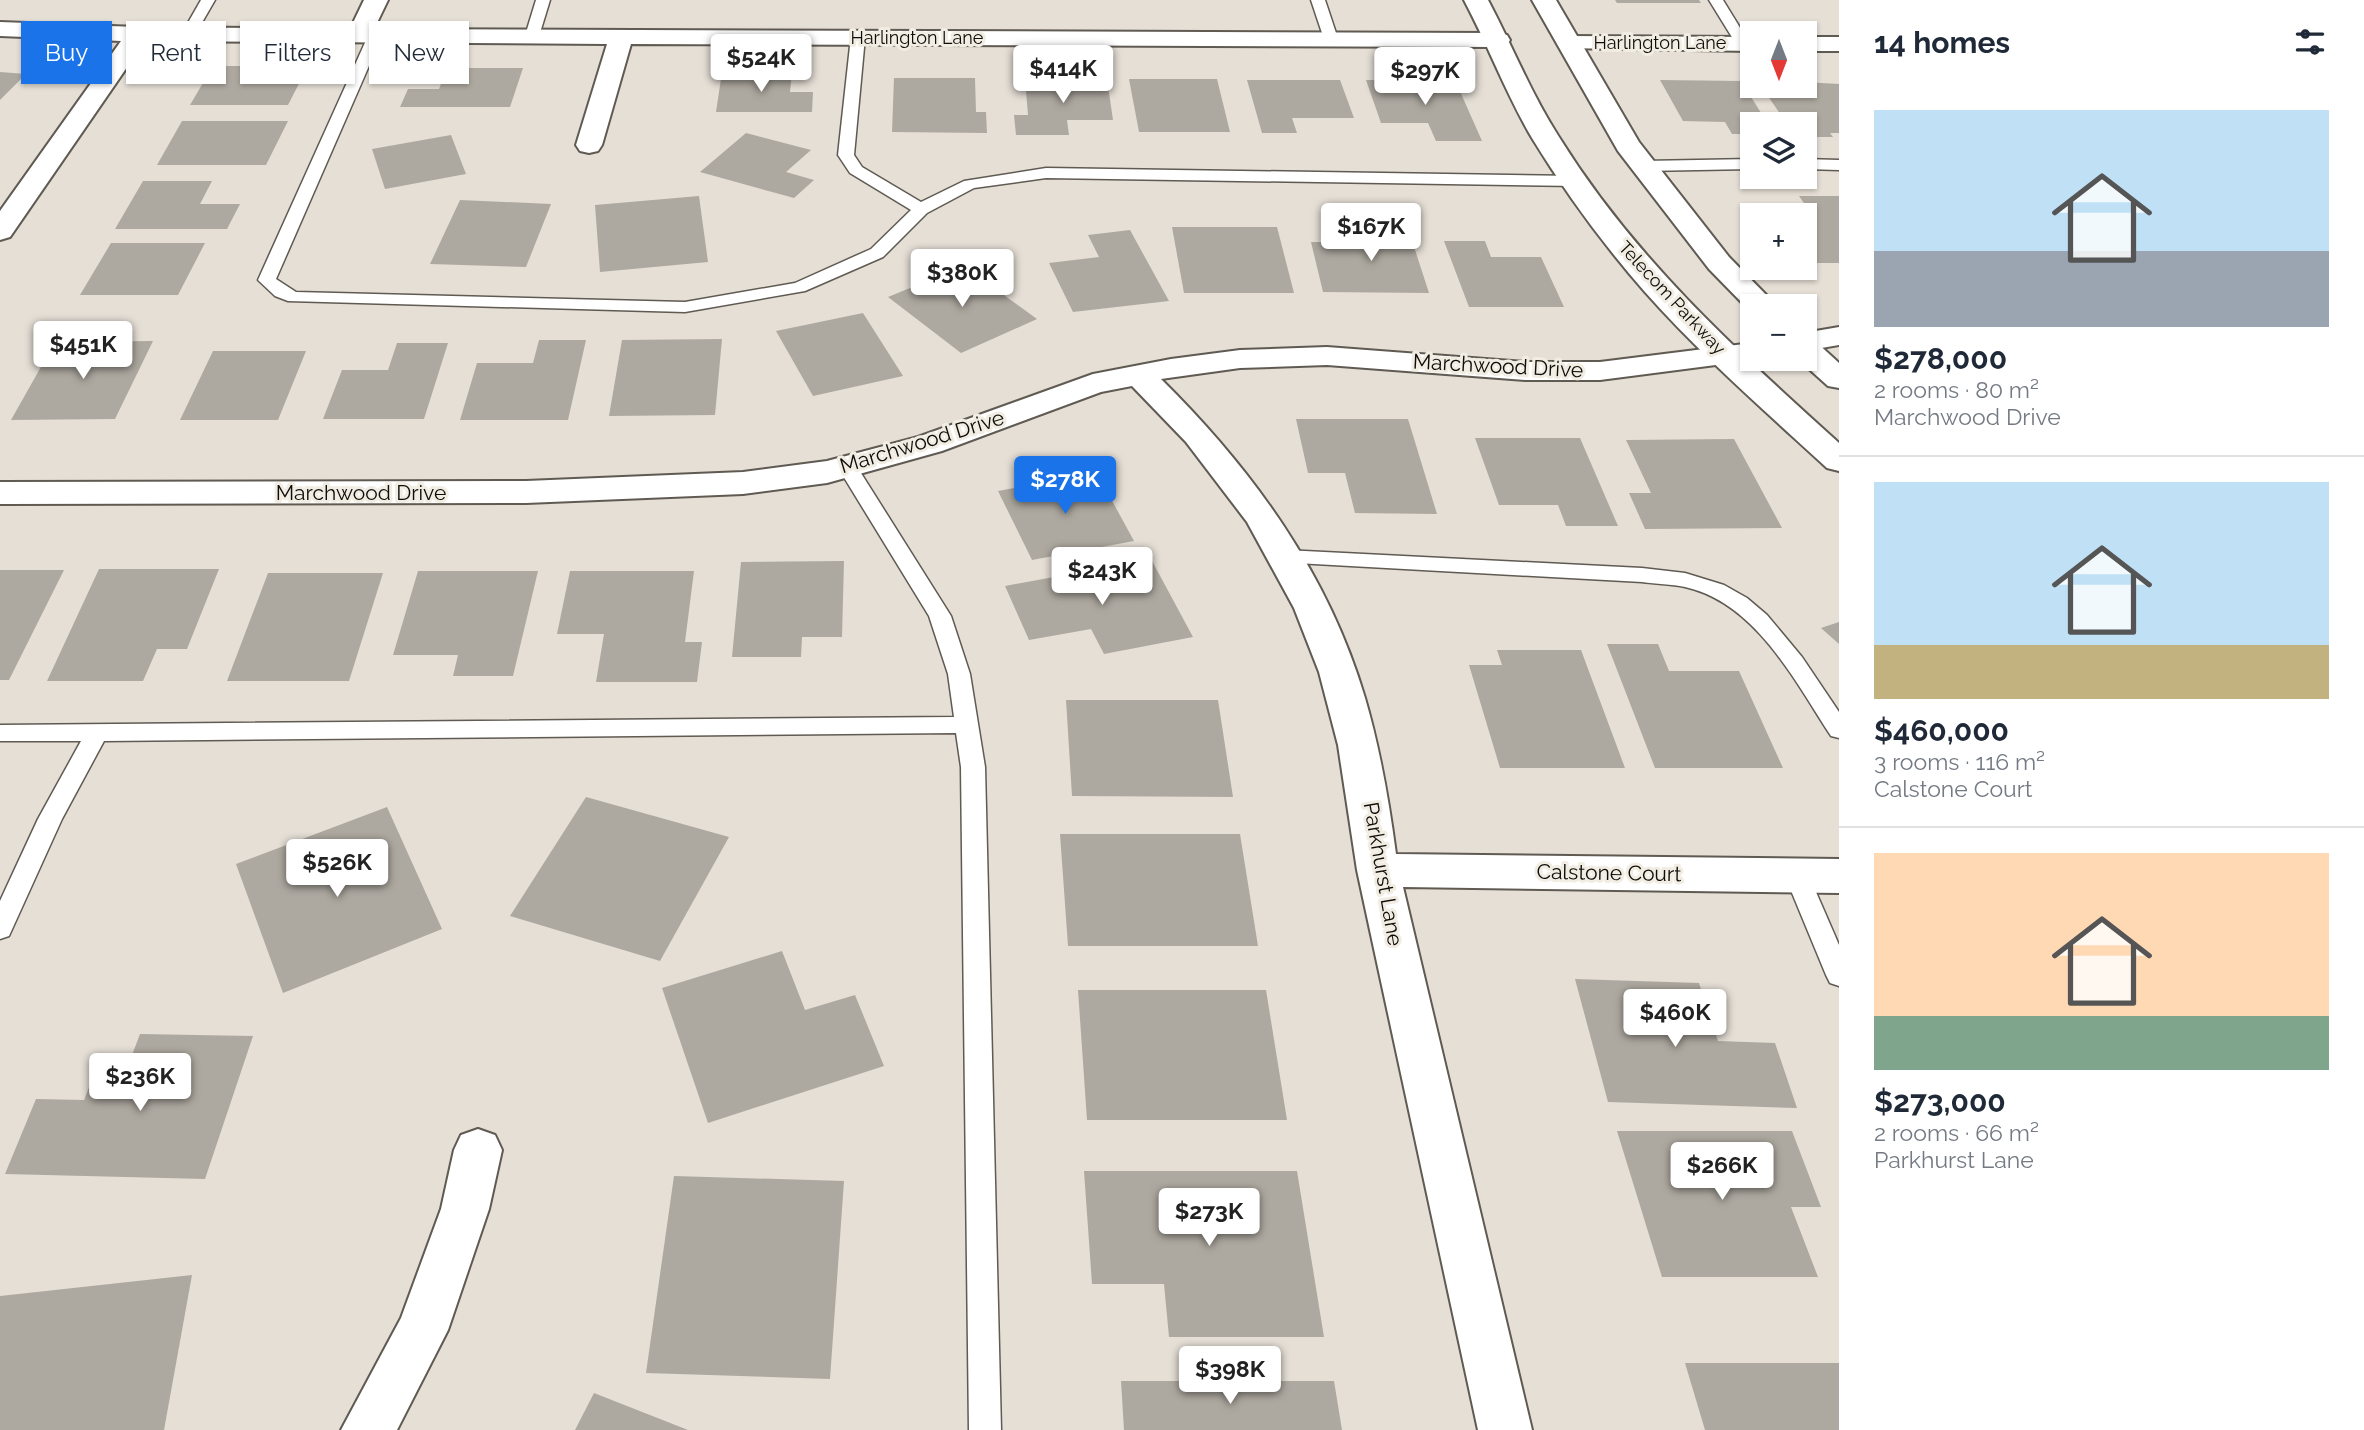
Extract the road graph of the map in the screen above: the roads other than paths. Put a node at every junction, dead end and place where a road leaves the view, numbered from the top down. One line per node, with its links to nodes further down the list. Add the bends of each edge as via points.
1 (208, 0): 8 (lane)
2 (376, 0): 13 (street)
3 (543, 0): 14 (lane)
4 (1318, 0): 17 (lane)
5 (1476, 0): 18 (street, Telecom Parkway)
6 (1544, 0): 19 (street)
7 (1716, 0): 11 (lane)
8 (196, 21)
9 (0, 29): 10 (street, Harlington Lane)
10 (126, 34)
11 (1740, 34)
12 (226, 35): 13 (street, Harlington Lane)
13 (367, 36): 14 (street, Harlington Lane); 30 (lane, via 267,280 294,297 685,307 799,287 877,253)
14 (532, 36): 15 (street, Harlington Lane)
15 (621, 37): 16 (street, Harlington Lane); 24 (street)
16 (858, 37): 17 (street, Harlington Lane); 30 (lane, via 846,155 856,170)
17 (1331, 39): 18 (street, Harlington Lane)
18 (1497, 40): 29 (street, Telecom Parkway, via 1539,125)
19 (1569, 43): 20 (street, Harlington Lane); 28 (street, via 1627,145)
20 (1740, 44)
21 (1817, 44): 22 (street)
22 (1839, 44)
23 (126, 51): 31 (street)
24 (589, 145)
25 (1740, 164): 28 (lane)
26 (1817, 164): 27 (lane)
27 (1839, 165)
28 (1644, 166): 32 (street, via 1719,263)
29 (1577, 181): 30 (lane, via 1046,173 970,184); 35 (street, Telecom Parkway, via 1632,259)
30 (921, 209)
31 (0, 231)
32 (1750, 294)
33 (1839, 336): 34 (street)
34 (1817, 340)
35 (1739, 354): 37 (street, Marchwood Drive, via 1600,371 1525,371 1327,356 1240,359); 39 (street, Telecom Parkway)
36 (1817, 360): 38 (street)
37 (1138, 374): 40 (street, Marchwood Drive, via 1093,384 930,444); 42 (street, Parkhurst Lane, via 1199,436 1257,511)
38 (1839, 379)
39 (1839, 461)
40 (847, 466): 41 (street, Marchwood Drive, via 755,482 688,487 526,492); 43 (lane, via 940,616 959,674)
41 (0, 493)
42 (1285, 557): 44 (lane, via 1691,581 1727,595 1759,617); 47 (street, Parkhurst Lane, via 1338,672 1367,782)
43 (967, 725): 46 (lane); 54 (lane, via 974,767)
44 (1839, 730)
45 (0, 733): 46 (lane)
46 (96, 734): 50 (lane, via 50,819)
47 (1378, 870): 48 (street, Calstone Court); 55 (street, Parkhurst Lane)
48 (1797, 876): 49 (street, Calstone Court); 51 (lane)
49 (1839, 876)
50 (0, 929)
51 (1839, 975)
52 (478, 1150): 53 (street, via 465,1209 422,1330)
53 (368, 1430)
54 (985, 1430)
55 (1505, 1430)

